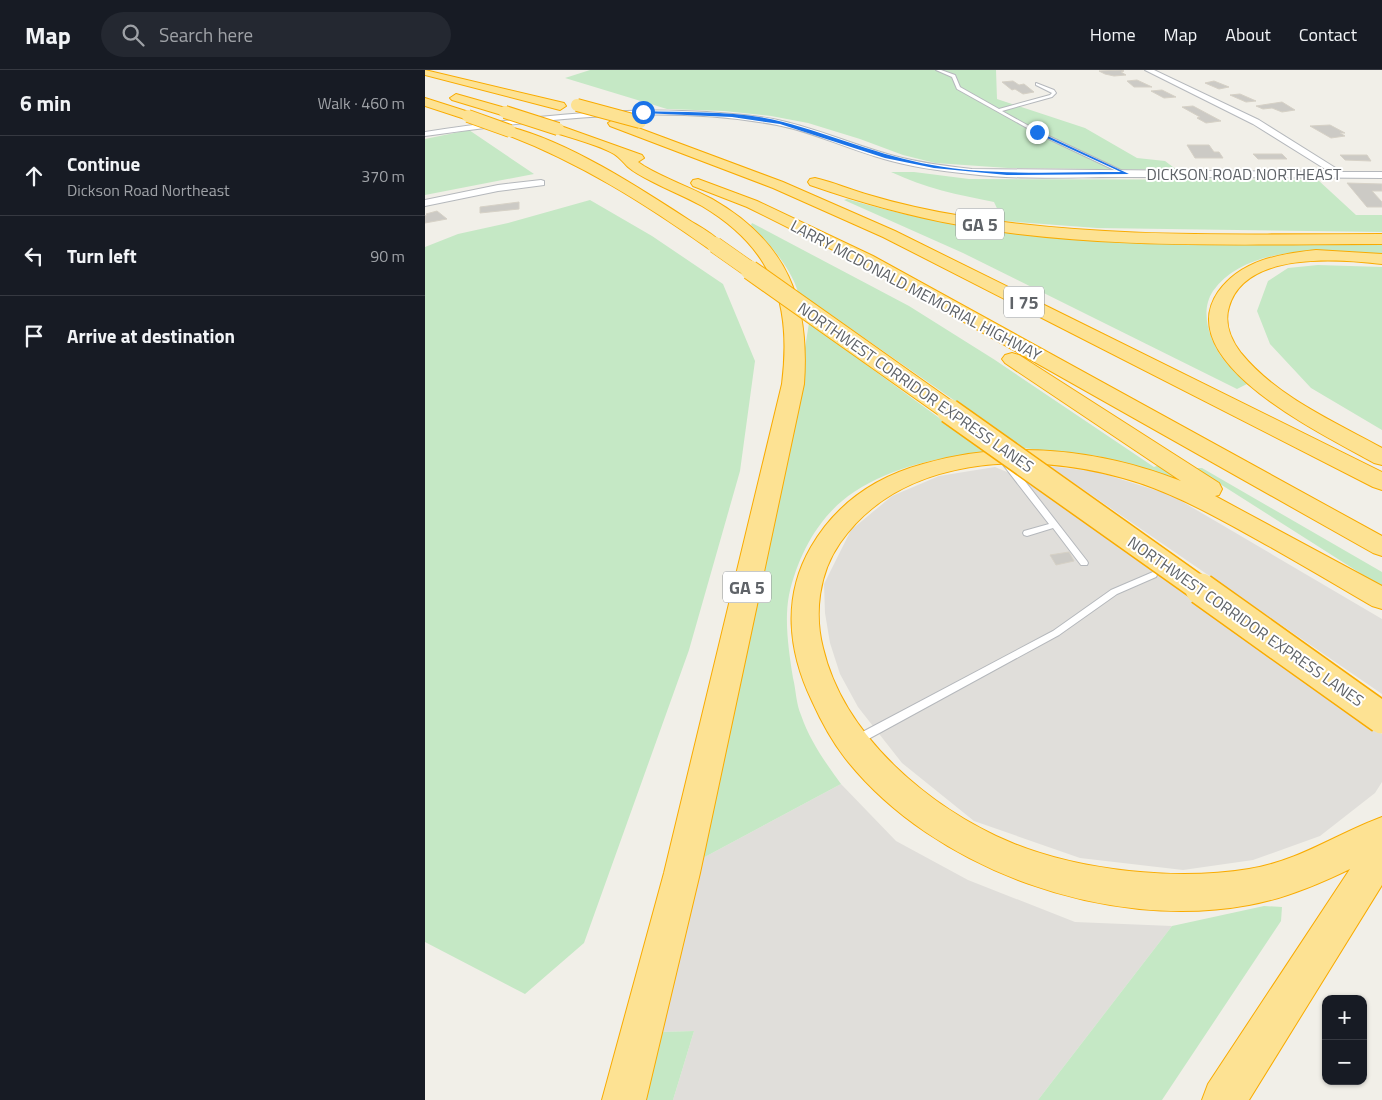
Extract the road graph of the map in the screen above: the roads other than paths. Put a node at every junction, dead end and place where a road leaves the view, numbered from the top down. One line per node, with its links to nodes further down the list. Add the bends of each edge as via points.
1 (938, 70): 8 (lane, via 954,76 958,88)
2 (1149, 70): 13 (street, via 1256,122)
3 (425, 72): 7 (highway, LARRY MCDONALD MEMORIAL HIGHWAY / I 75)
4 (1037, 84): 8 (lane, via 1053,91 1051,96)
5 (427, 95): 33 (highway, NORTHWEST CORRIDOR EXPRESS LANES, bridge, via 468,116 565,153 645,196)
6 (447, 96): 10 (highway, LARRY MCDONALD MEMORIAL HIGHWAY / I 75, bridge)
7 (532, 99): 11 (highway, bridge, via 577,105 641,122); 25 (highway, LARRY MCDONALD MEMORIAL HIGHWAY / I 75, via 614,123 778,185 889,234)
8 (1000, 110): 12 (lane, via 1037,132)
9 (425, 134): 12 (street, DICKSON ROAD NORTHEAST, via 609,114 696,113 781,123 887,157 934,167 1007,174)
10 (619, 151): 22 (highway, LARRY MCDONALD MEMORIAL HIGHWAY / I 75, via 813,232); 37 (highway, GA 5, via 639,169 715,207 751,235 770,257 785,283 795,317 797,338 791,393 682,873)
11 (757, 161)
12 (1127, 174): 13 (street, DICKSON ROAD NORTHEAST)
13 (1339, 174): 14 (street, DICKSON ROAD NORTHEAST)
14 (1382, 175)
15 (803, 178): 18 (highway, GA 5, via 895,208 1027,230 1107,236)
16 (541, 183): 17 (street)
17 (425, 203)
18 (1335, 239): 19 (highway); 20 (highway, GA 5)
19 (1382, 239)
20 (1382, 243)
21 (1382, 259): 24 (highway, via 1307,256 1265,264 1234,282 1219,306 1217,320 1226,346 1259,382 1306,414)
22 (946, 304): 28 (highway, LARRY MCDONALD MEMORIAL HIGHWAY / I 75); 30 (highway, via 980,338)
23 (1003, 458): 26 (lane); 30 (highway, via 1091,463 1157,480 1219,508); 34 (highway, via 946,464 917,472 885,487 855,508 822,547 806,592 808,648 820,688 841,729)
24 (1382, 458)
25 (1382, 482)
26 (1055, 525): 27 (lane); 29 (lane)
27 (1027, 533)
28 (1382, 547)
29 (1084, 563)
30 (1336, 572): 32 (highway)
31 (1153, 575): 34 (lane, via 1114,592 1057,633)
32 (1382, 599)
33 (1382, 718)
34 (853, 743): 35 (highway, via 875,769 912,802 1008,859 1063,876 1128,889 1197,893 1251,886 1294,875 1348,852)
35 (1382, 833)
36 (1382, 852): 38 (highway)
37 (624, 1100)
38 (1224, 1100)

